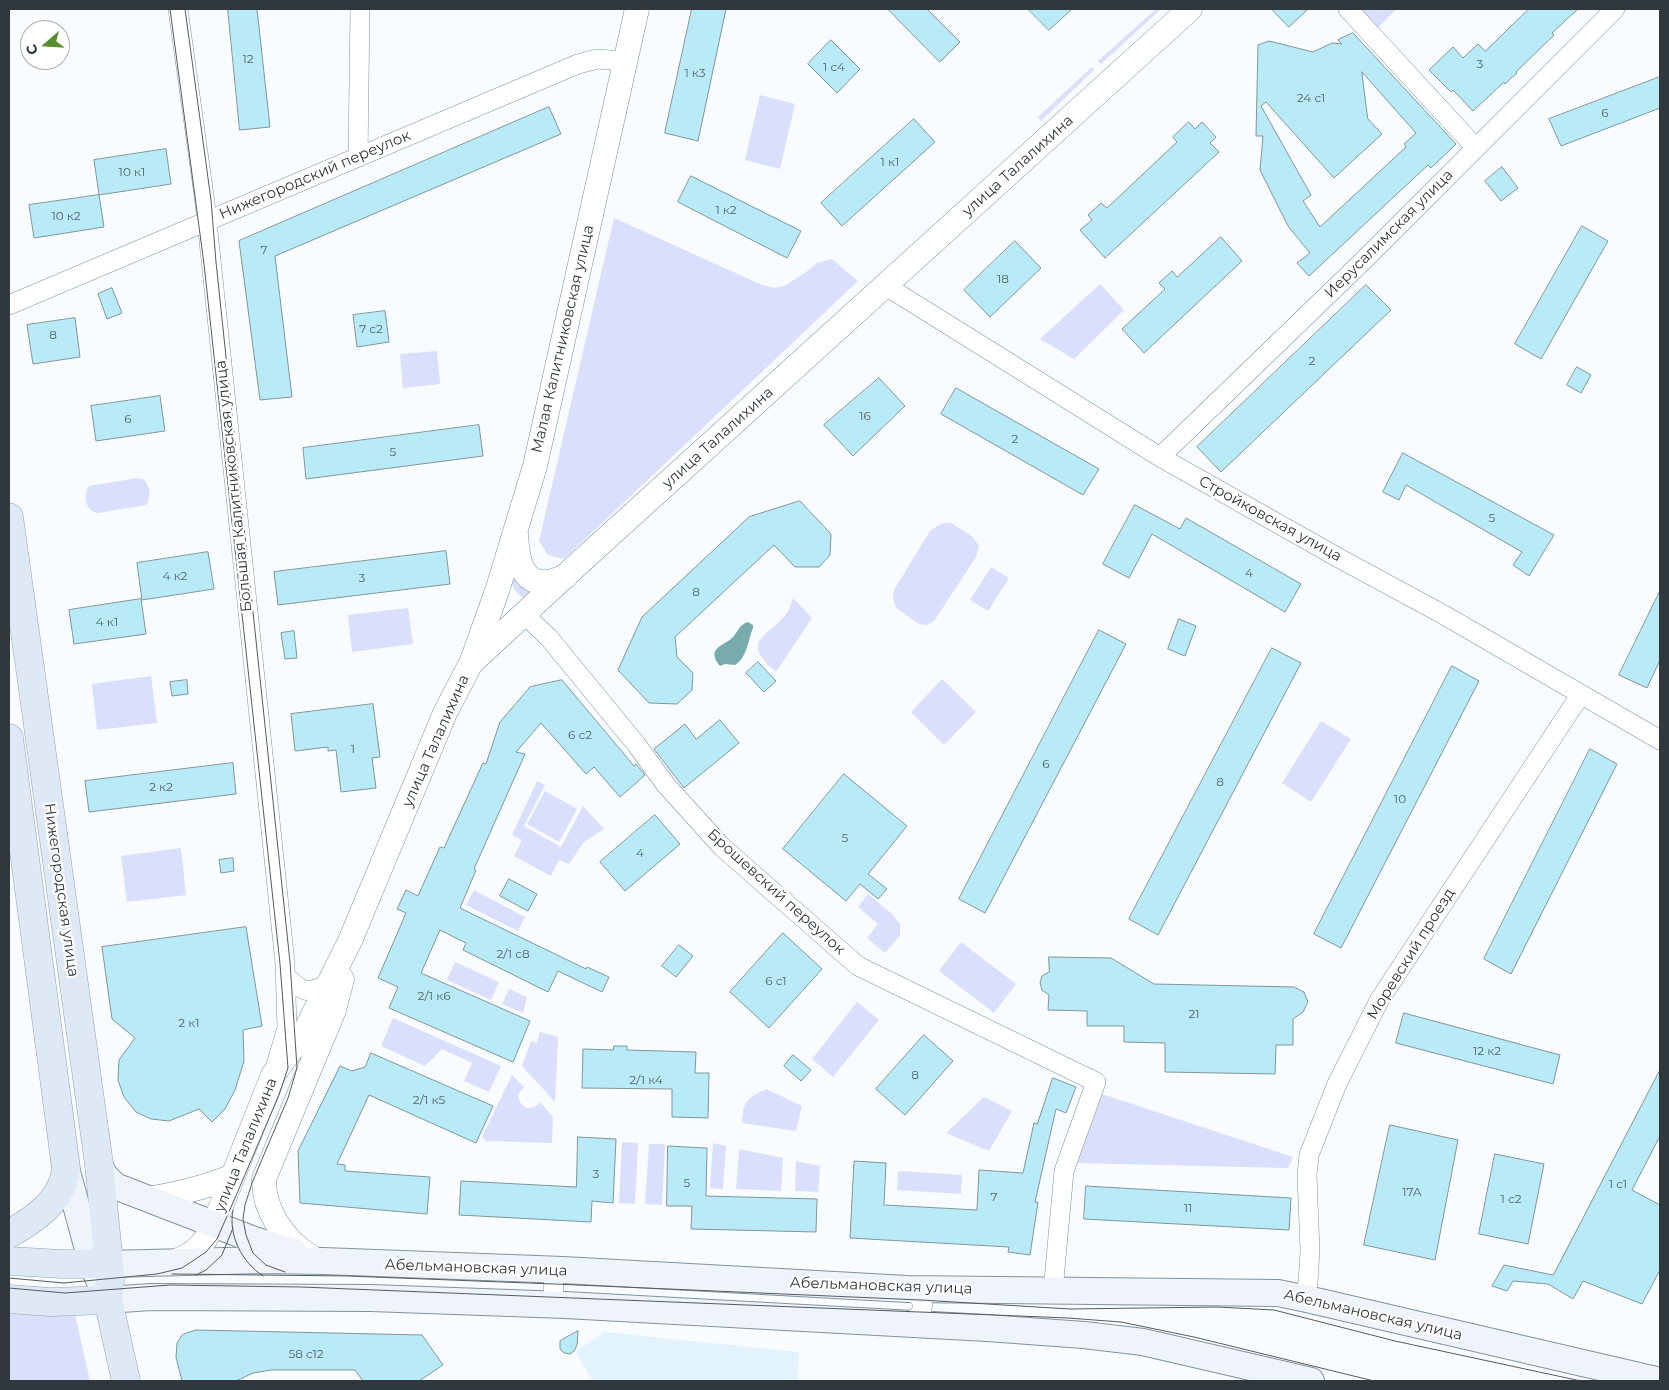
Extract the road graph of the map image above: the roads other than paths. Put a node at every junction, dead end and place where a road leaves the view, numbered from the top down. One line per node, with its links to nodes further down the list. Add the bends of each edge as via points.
1 (178, 9): 10 (street, Большая Калитниковская улица)
2 (360, 9): 9 (street)
3 (637, 9): 7 (street, Малая Калитниковская улица)
4 (1190, 9): 11 (street, улица Талалихина)
5 (1348, 9): 8 (street)
6 (1615, 9): 8 (street, Иерусалимская улица)
7 (625, 61): 9 (street, Нижегородский переулок, via 597,59 578,64); 15 (street, Малая Калитниковская улица, via 535,466)
8 (1476, 148): 13 (street, Иерусалимская улица)
9 (358, 157): 10 (street, Нижегородский переулок)
10 (207, 221): 12 (street, Нижегородский переулок); 24 (street, Большая Калитниковская улица)
11 (886, 286): 13 (street, Стройковская улица); 16 (street, улица Талалихина)
12 (9, 305)
13 (1160, 456): 20 (street, Стройковская улица)
14 (9, 517): 29 (main road, Нижегородская улица)
15 (516, 525): 16 (street, via 520,563 530,577 544,583); 17 (street, Малая Калитниковская улица)
16 (566, 576): 18 (street, улица Талалихина)
17 (498, 588): 18 (street, via 506,604); 19 (street, Малая Калитниковская улица)
18 (524, 615): 19 (street, улица Талалихина); 41 (street, Брошевский переулок, via 549,638 666,785 722,847 858,966 1096,1082 1064,1171)
19 (472, 664): 23 (street, улица Талалихина, via 445,713)
20 (1581, 694): 22 (street, Стройковская улица); 42 (street, Моревский проезд, via 1380,999 1337,1084 1308,1155 1310,1250)
21 (9, 738): 30 (main road, Нижегородская улица)
22 (1660, 740)
23 (350, 941): 25 (street, улица Талалихина); 27 (street, улица Талалихина, via 334,1010)
24 (288, 972): 25 (street, via 300,990 313,991); 26 (street, Большая Калитниковская улица); 27 (street, Большая Калитниковская улица)
25 (329, 984): 27 (street, улица Талалихина)
26 (287, 1007): 27 (street); 28 (street, Большая Калитниковская улица, via 288,1028)
27 (312, 1023): 28 (street, улица Талалихина); 37 (street, улица Талалихина, via 309,1071 264,1179 264,1187 269,1207 283,1232 304,1253)
28 (273, 1075): 31 (street, улица Талалихина)
29 (99, 1164): 32 (main road, via 115,1186); 38 (main road, Нижегородская улица)
30 (66, 1168): 34 (main road, via 63,1185 57,1195 26,1224); 38 (main road, Нижегородская улица)
31 (233, 1176): 32 (street, via 182,1193); 33 (street, улица Талалихина)
32 (148, 1199): 33 (main road)
33 (214, 1224): 36 (street, улица Талалихина, via 196,1251); 37 (main road)
34 (9, 1234)
35 (9, 1260): 38 (main road)
36 (176, 1261): 37 (main road, Абельмановская улица); 38 (main road, Абельмановская улица)
37 (323, 1262): 39 (main road, Абельмановская улица)
38 (100, 1264): 44 (main road)
39 (554, 1270): 40 (main road, Абельмановская улица); 45 (street)
40 (907, 1289): 41 (main road, Абельмановская улица); 46 (street, via 918,1295 922,1312 916,1320)
41 (1053, 1291): 42 (main road, Абельмановская улица, via 1278,1293)
42 (1304, 1298): 49 (main road, Абельмановская улица)
43 (9, 1299): 44 (main road, via 50,1302)
44 (108, 1300): 45 (main road, via 150,1297 359,1298); 47 (main road)
45 (553, 1305): 46 (main road)
46 (905, 1323): 48 (main road, via 1143,1342)
47 (126, 1381)
48 (1311, 1381)
49 (1660, 1381)

